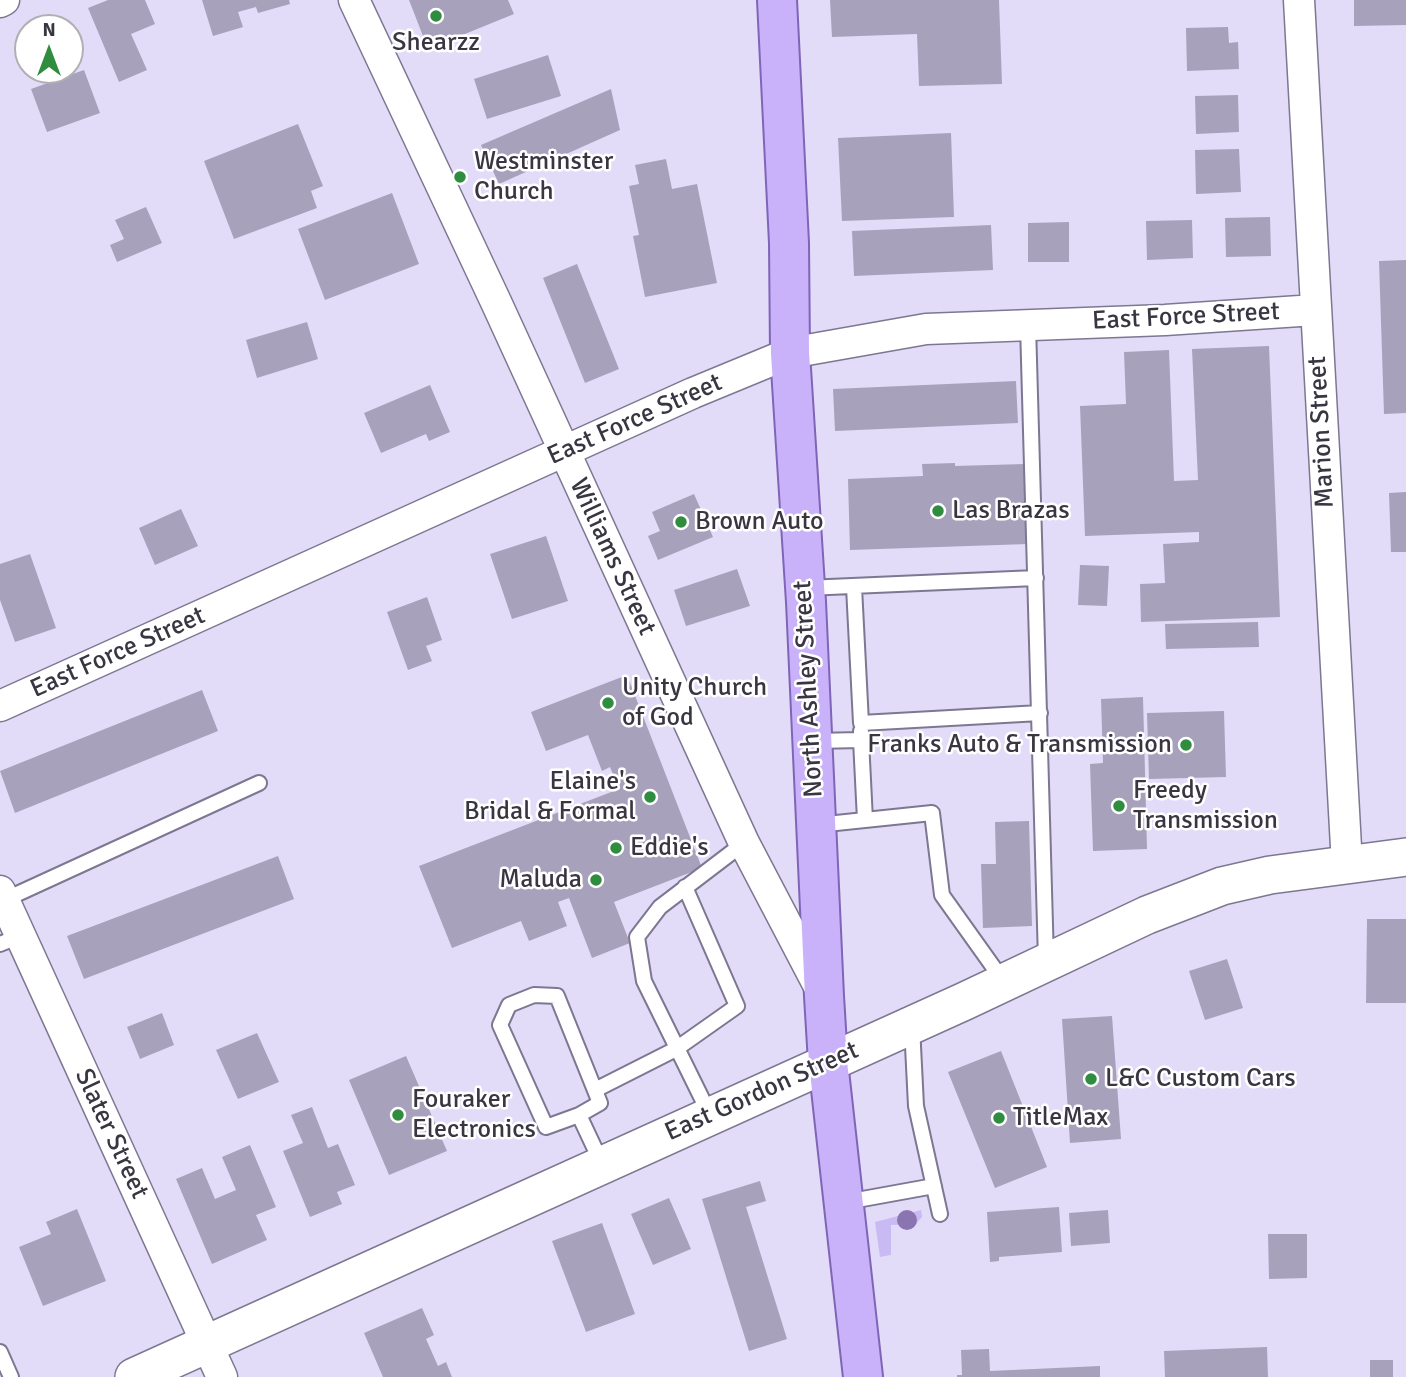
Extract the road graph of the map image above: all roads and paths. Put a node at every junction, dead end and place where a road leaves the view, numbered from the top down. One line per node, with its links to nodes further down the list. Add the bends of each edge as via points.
1 (354, 0): 7 (street, Williams Street)
2 (776, 0): 6 (main road, North Ashley Street)
3 (1299, 0): 4 (street, Marion Street)
4 (1315, 310): 5 (street, East Force Street); 21 (street, Marion Street)
5 (1028, 325): 6 (street, East Force Street, via 926,329); 8 (lane)
6 (790, 353): 7 (street, East Force Street); 10 (main road, North Ashley Street)
7 (563, 452): 11 (street, East Force Street); 19 (street, Williams Street)
8 (1036, 578): 9 (lane); 12 (lane)
9 (854, 587): 10 (lane); 13 (lane)
10 (805, 589): 15 (main road, North Ashley Street)
11 (0, 706)
12 (1040, 713): 13 (lane); 25 (lane)
13 (861, 723): 14 (lane)
14 (861, 740): 15 (lane); 17 (lane)
15 (813, 741): 18 (main road, North Ashley Street)
16 (259, 783): 23 (lane)
17 (865, 820): 18 (lane); 26 (lane, via 932,813 942,895)
18 (816, 825): 27 (main road, North Ashley Street)
19 (744, 842): 22 (lane); 27 (street, Williams Street)
20 (1406, 857): 21 (street, East Gordon Street)
21 (1347, 865): 25 (street, East Gordon Street, via 1222,886)
22 (685, 887): 29 (lane, via 660,907 637,937 644,981); 29 (lane, via 737,1006)
23 (2, 896): 24 (street, Slater Street)
24 (10, 940): 38 (street, Slater Street)
25 (1046, 962): 26 (street, East Gordon Street)
26 (1004, 982): 28 (street, East Gordon Street)
27 (824, 996): 30 (main road, North Ashley Street)
28 (912, 1025): 30 (street, East Gordon Street); 35 (lane, via 916,1106)
29 (676, 1049): 31 (lane); 33 (lane)
30 (828, 1062): 33 (street, East Gordon Street); 36 (main road, North Ashley Street)
31 (595, 1090): 32 (lane, via 600,1103); 32 (lane, via 557,996 534,995 509,1005 500,1025 545,1127)
32 (579, 1115): 34 (lane)
33 (710, 1115): 34 (street, East Gordon Street)
34 (602, 1164): 38 (street, East Gordon Street)
35 (934, 1186): 36 (lane); 37 (lane)
36 (844, 1203): 43 (main road, North Ashley Street)
37 (940, 1214)
38 (206, 1343): 41 (street, East Gordon Street); 42 (street, Slater Street)
39 (0, 1352): 40 (lane)
40 (11, 1377)
41 (134, 1377)
42 (222, 1377)
43 (863, 1377)

